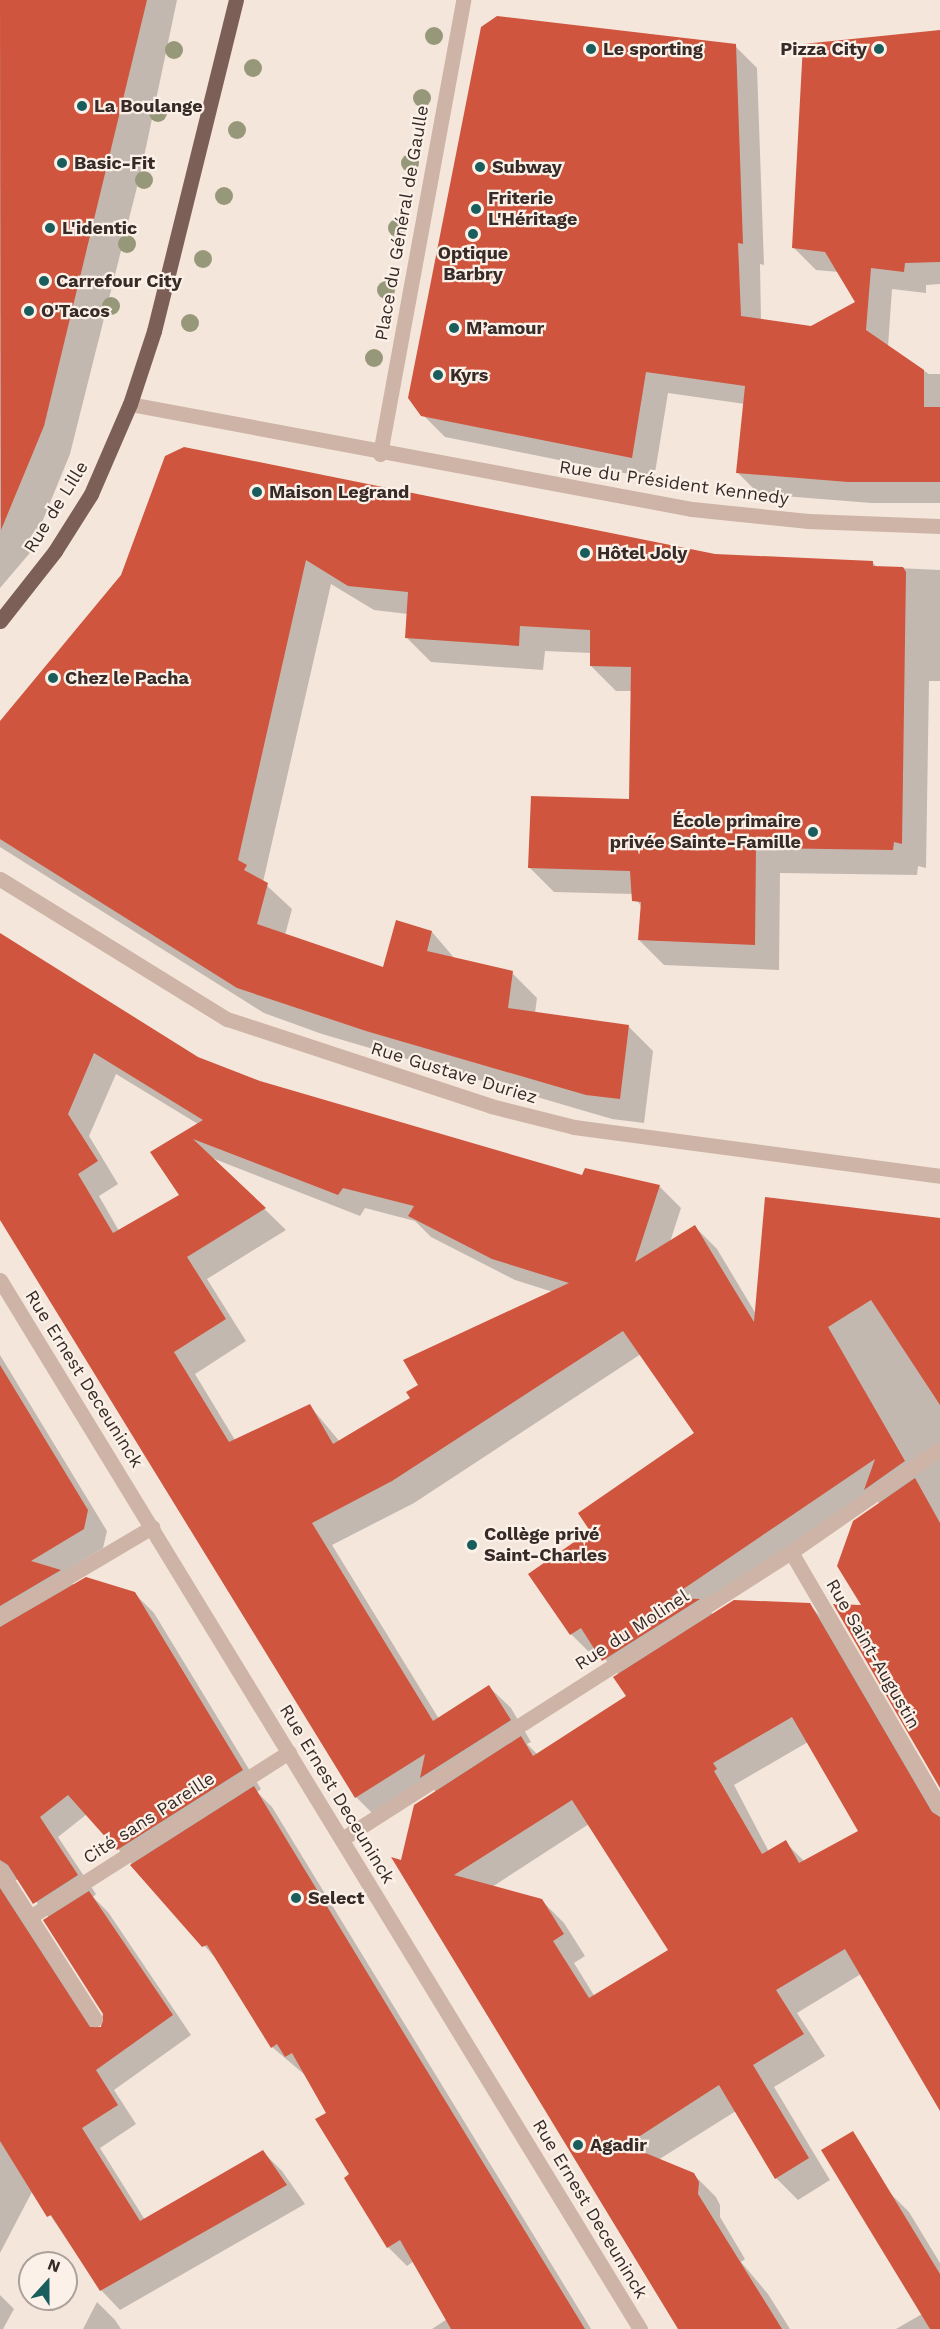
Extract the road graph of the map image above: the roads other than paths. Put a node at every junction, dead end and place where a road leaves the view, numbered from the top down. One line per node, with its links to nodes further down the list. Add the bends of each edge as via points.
1 (236, 0): 3 (main road, via 154,331)
2 (463, 0): 4 (street, Place du Général de Gaulle)
3 (130, 404): 4 (street); 6 (main road, Rue de Lille, via 91,494 54,551)
4 (380, 453): 5 (street, Rue du Président Kennedy, via 734,515)
5 (940, 526)
6 (0, 621)
7 (0, 879): 8 (street, Rue Gustave Duriez, via 227,1019 480,1103 574,1127)
8 (940, 1176)
9 (0, 1280): 11 (street, Rue Ernest Deceuninck)
10 (940, 1449): 12 (street, Rue du Molinel)
11 (152, 1527): 13 (street); 14 (street, Rue Ernest Deceuninck)
12 (791, 1552): 15 (street, Rue Saint-Augustin); 16 (street, Rue du Molinel)
13 (0, 1617)
14 (289, 1752): 16 (street, Rue Ernest Deceuninck); 18 (street, Cité sans Pareille)
15 (940, 1807)
16 (342, 1839): 20 (street, Rue Ernest Deceuninck)
17 (0, 1870): 18 (street)
18 (30, 1917): 19 (street)
19 (95, 2019)
20 (640, 2329)

